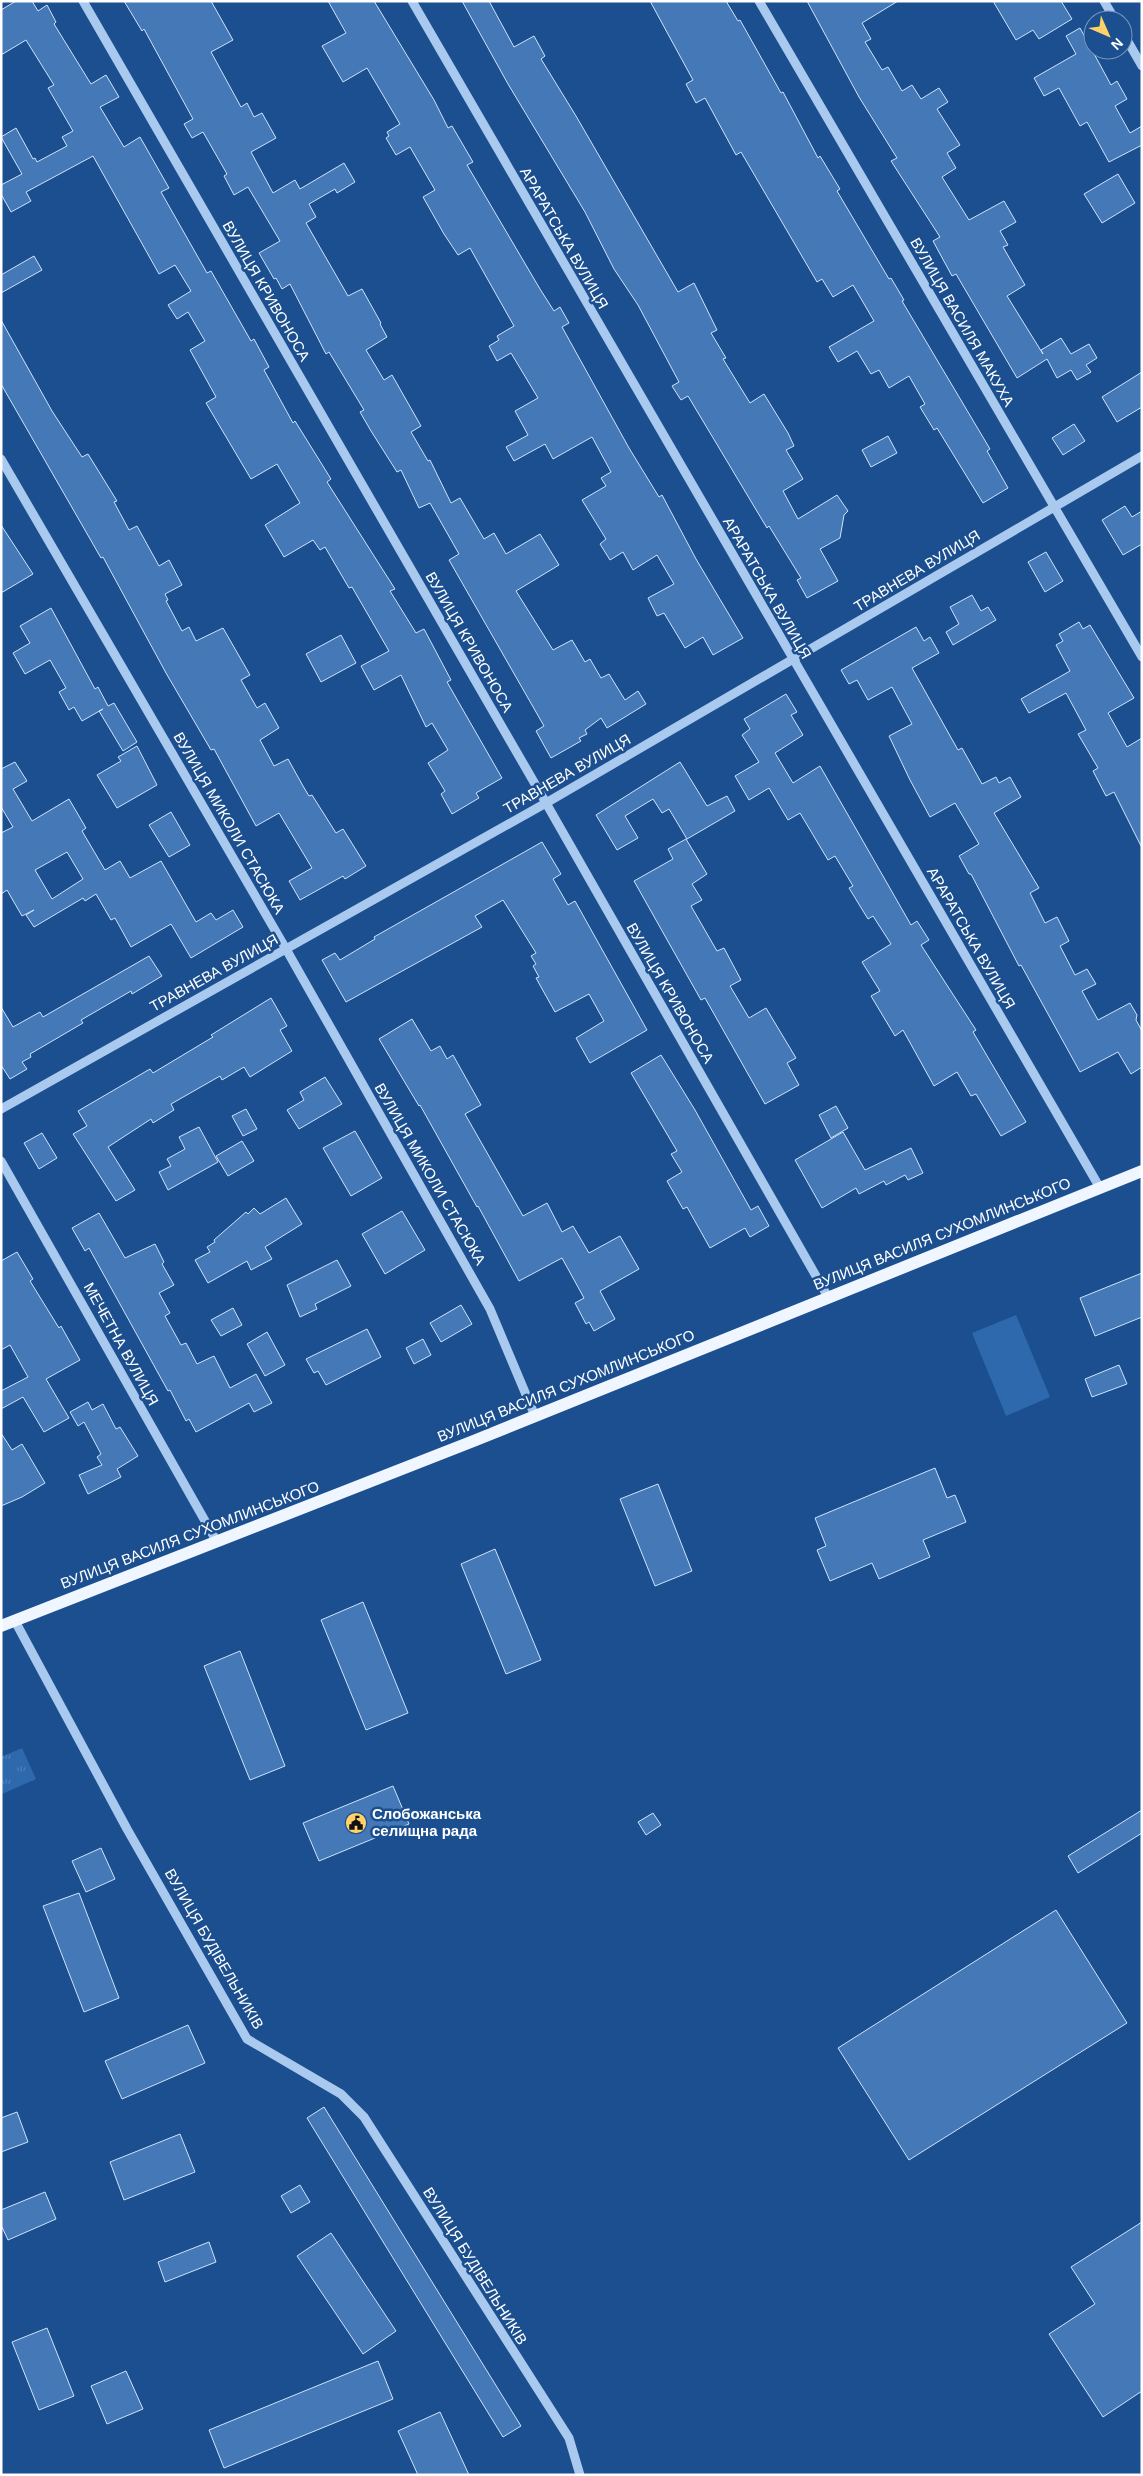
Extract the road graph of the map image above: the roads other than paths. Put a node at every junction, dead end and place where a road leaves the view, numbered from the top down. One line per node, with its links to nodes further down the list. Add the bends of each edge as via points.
1 (83, 1): 11 (street, ВУЛИЦЯ КРИВОНОСА)
2 (412, 1): 10 (street, АРАРАТСЬКА ВУЛИЦЯ)
3 (759, 1): 8 (street, ВУЛИЦЯ ВАСИЛЯ МАКУХА)
4 (1133, 51): 5 (street)
5 (1142, 66)
6 (1142, 456): 8 (street, ТРАВНЕВА ВУЛИЦЯ)
7 (1, 459): 12 (street, ВУЛИЦЯ МИКОЛИ СТАСЮКА)
8 (1053, 506): 9 (street, ВУЛИЦЯ ВАСИЛЯ МАКУХА); 10 (street, ТРАВНЕВА ВУЛИЦЯ)
9 (1142, 657)
10 (792, 660): 11 (street, ТРАВНЕВА ВУЛИЦЯ); 16 (street, АРАРАТСЬКА ВУЛИЦЯ)
11 (546, 803): 12 (street, ТРАВНЕВА ВУЛИЦЯ); 17 (street, ВУЛИЦЯ КРИВОНОСА)
12 (286, 949): 13 (street, ТРАВНЕВА ВУЛИЦЯ); 18 (street, ВУЛИЦЯ МИКОЛИ СТАСЮКА, via 490,1309)
13 (1, 1109)
14 (1, 1160): 19 (street, МЕЧЕТНА ВУЛИЦЯ)
15 (1142, 1171): 16 (main road, ВУЛИЦЯ ВАСИЛЯ СУХОМЛИНСЬКОГО)
16 (1100, 1188): 17 (main road, ВУЛИЦЯ ВАСИЛЯ СУХОМЛИНСЬКОГО)
17 (828, 1297): 18 (main road, ВУЛИЦЯ ВАСИЛЯ СУХОМЛИНСЬКОГО)
18 (536, 1416): 19 (main road, ВУЛИЦЯ ВАСИЛЯ СУХОМЛИНСЬКОГО)
19 (217, 1542): 20 (main road, ВУЛИЦЯ ВАСИЛЯ СУХОМЛИНСЬКОГО)
20 (15, 1621): 21 (main road, ВУЛИЦЯ ВАСИЛЯ СУХОМЛИНСЬКОГО); 22 (street, ВУЛИЦЯ БУДІВЕЛЬНИКІВ, via 127,1829 247,2039 341,2094 364,2117 569,2438)
21 (1, 1626)
22 (580, 2475)

